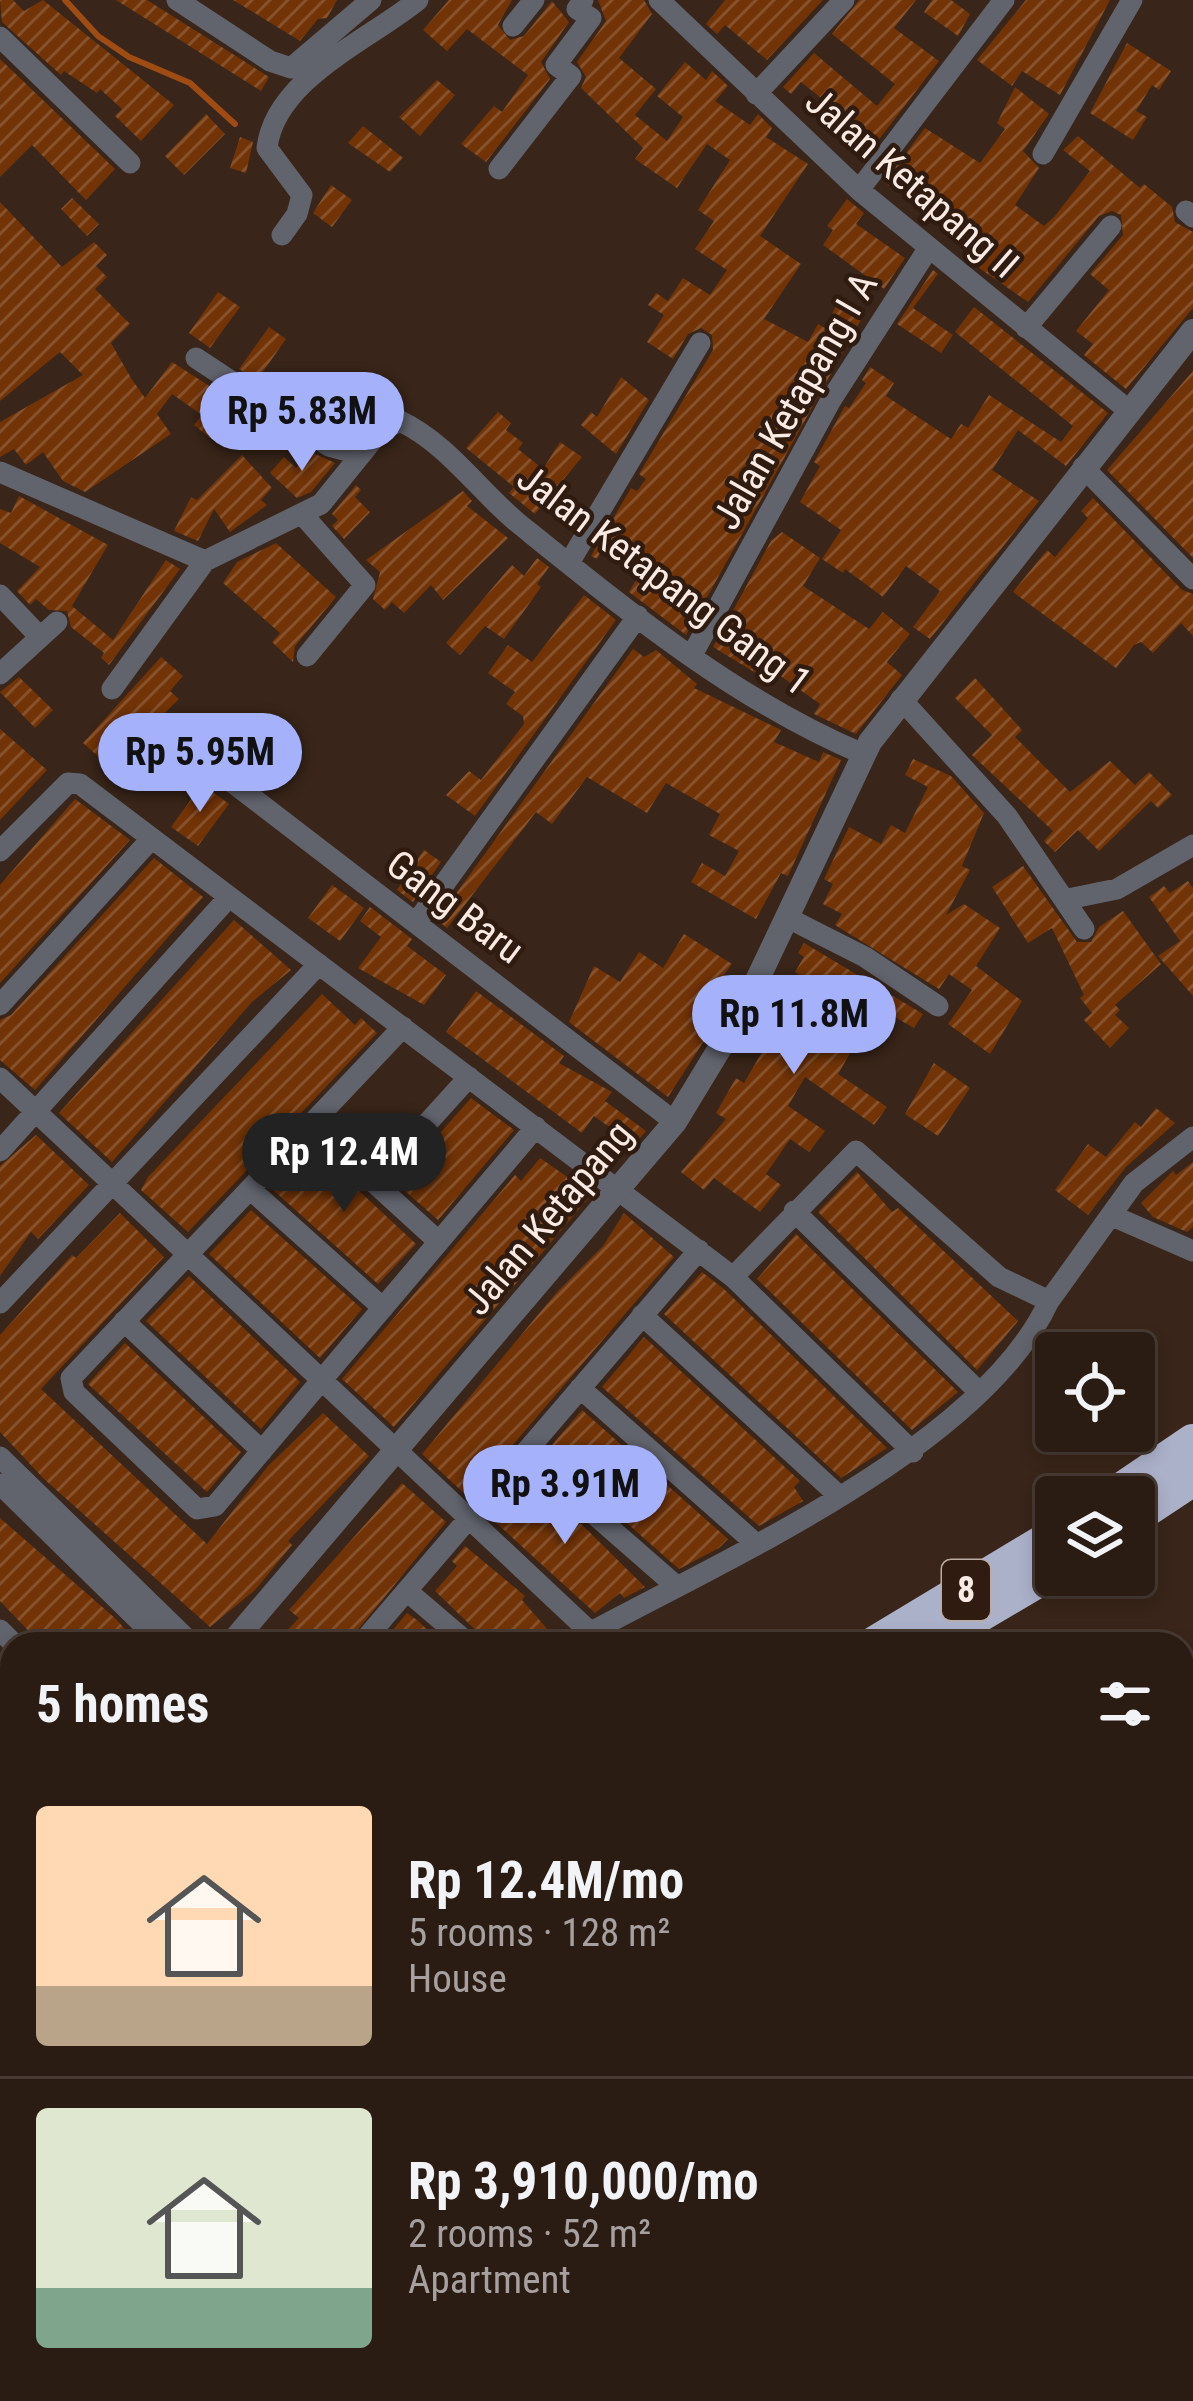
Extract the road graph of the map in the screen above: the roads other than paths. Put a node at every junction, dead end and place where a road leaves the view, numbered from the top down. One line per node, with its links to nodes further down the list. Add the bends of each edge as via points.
1 (177, 0): 9 (street, via 291,68)
2 (418, 0): 18 (street, via 343,52 272,125 271,158 302,195)
3 (534, 0): 10 (street)
4 (584, 0): 15 (street, via 577,9 591,18 556,65 571,76)
5 (659, 0): 12 (street, Jalan Ketapang II)
6 (844, 0): 12 (street)
7 (1004, 0): 16 (street)
8 (1132, 0): 13 (street)
9 (366, 1)
10 (513, 26)
11 (0, 37): 14 (street)
12 (756, 94): 16 (street, Jalan Ketapang II)
13 (1043, 154)
14 (130, 163)
15 (499, 169)
16 (859, 190): 19 (street, Jalan Ketapang II)
17 (1111, 226): 20 (street)
18 (282, 235)
19 (928, 249): 20 (street, Jalan Ketapang II); 34 (street, Jalan Ketapang I A, via 831,400)
20 (1026, 328): 24 (street, Jalan Ketapang II)
21 (1193, 331): 24 (street, Jalan Ketapang)
22 (700, 343): 30 (street)
23 (196, 358): 25 (street, via 329,446)
24 (1128, 410): 26 (street, Jalan Ketapang)
25 (359, 454): 28 (street, Jalan Ketapang Gang 1, via 321,504); 30 (street, Jalan Ketapang Gang 1, via 388,424 418,430)
26 (1083, 467): 31 (street); 38 (street, Jalan Ketapang)
27 (0, 472): 29 (street)
28 (302, 514): 29 (street, Jalan Ketapang Gang 1); 35 (street, via 365,585)
29 (205, 561): 37 (street)
30 (569, 563): 33 (street, Jalan Ketapang Gang 1)
31 (1193, 579)
32 (0, 595): 36 (street, via 49,629)
33 (638, 616): 34 (street, Jalan Ketapang Gang 1); 47 (street)
34 (692, 655): 40 (street, Jalan Ketapang Gang 1, via 766,710)
35 (307, 656)
36 (0, 674)
37 (112, 689)
38 (901, 699): 40 (street, Jalan Ketapang); 45 (street, via 1007,816)
39 (190, 750): 47 (street, Gang Baru)
40 (863, 754): 46 (street, Jalan Ketapang)
41 (152, 838): 43 (street, via 68,783); 44 (street); 50 (street)
42 (1193, 845): 45 (street, via 1118,889)
43 (0, 851)
44 (229, 897): 49 (street); 55 (street)
45 (1068, 899): 48 (street)
46 (786, 917): 51 (street); 56 (street, Jalan Ketapang)
47 (416, 923): 56 (street, Gang Baru)
48 (1084, 929)
49 (319, 964): 52 (street); 62 (street)
50 (0, 1005)
51 (938, 1006)
52 (403, 1027): 53 (street); 57 (street)
53 (469, 1077): 58 (street); 61 (street)
54 (0, 1078): 55 (street)
55 (36, 1112): 60 (street); 62 (street)
56 (675, 1122): 64 (street, Jalan Ketapang)
57 (311, 1125): 61 (street); 63 (street)
58 (536, 1127): 64 (street); 67 (street)
59 (1193, 1137): 66 (street, via 1134,1183)
60 (0, 1151)
61 (374, 1182): 67 (street)
62 (116, 1185): 70 (street); 73 (street)
63 (250, 1189): 70 (street); 74 (street)
64 (620, 1189): 68 (street); 83 (street, Jalan Ketapang)
65 (794, 1211): 71 (street); 72 (street, via 856,1151 999,1277); 79 (street)
66 (1115, 1216): 69 (street); 72 (street)
67 (439, 1242): 74 (street)
68 (699, 1250): 71 (street); 75 (street)
69 (1193, 1251)
70 (188, 1254): 76 (street); 77 (street)
71 (733, 1277): 82 (street)
72 (1049, 1301): 79 (street, via 1025,1346)
73 (0, 1303)
74 (383, 1308): 77 (street)
75 (643, 1315): 78 (street); 89 (street)
76 (124, 1321): 81 (street); 81 (street, via 75,1372 71,1387 197,1509 211,1509)
77 (322, 1380): 81 (street); 83 (street)
78 (580, 1388): 84 (street); 92 (street)
79 (978, 1391): 82 (street)
80 (1193, 1442): 86 (highway)
81 (262, 1451)
82 (914, 1452): 89 (street)
83 (399, 1453): 91 (street); 99 (street, Jalan Ketapang)
84 (524, 1453): 91 (street); 95 (street)
85 (0, 1457): 98 (street)
86 (1143, 1476)
87 (1193, 1478): 90 (highway)
88 (0, 1484): 97 (street)
89 (838, 1495): 92 (street)
90 (1155, 1503)
91 (468, 1519): 96 (street); 102 (street)
92 (754, 1542): 95 (street)
93 (1035, 1548): 103 (highway, 8)
94 (1035, 1581): 104 (highway, 8)
95 (675, 1585): 102 (street)
96 (407, 1591): 100 (street); 101 (street)
97 (151, 1632)
98 (181, 1632)
99 (242, 1632)
100 (371, 1632)
101 (456, 1632)
102 (590, 1632)
103 (895, 1632)
104 (949, 1632)

